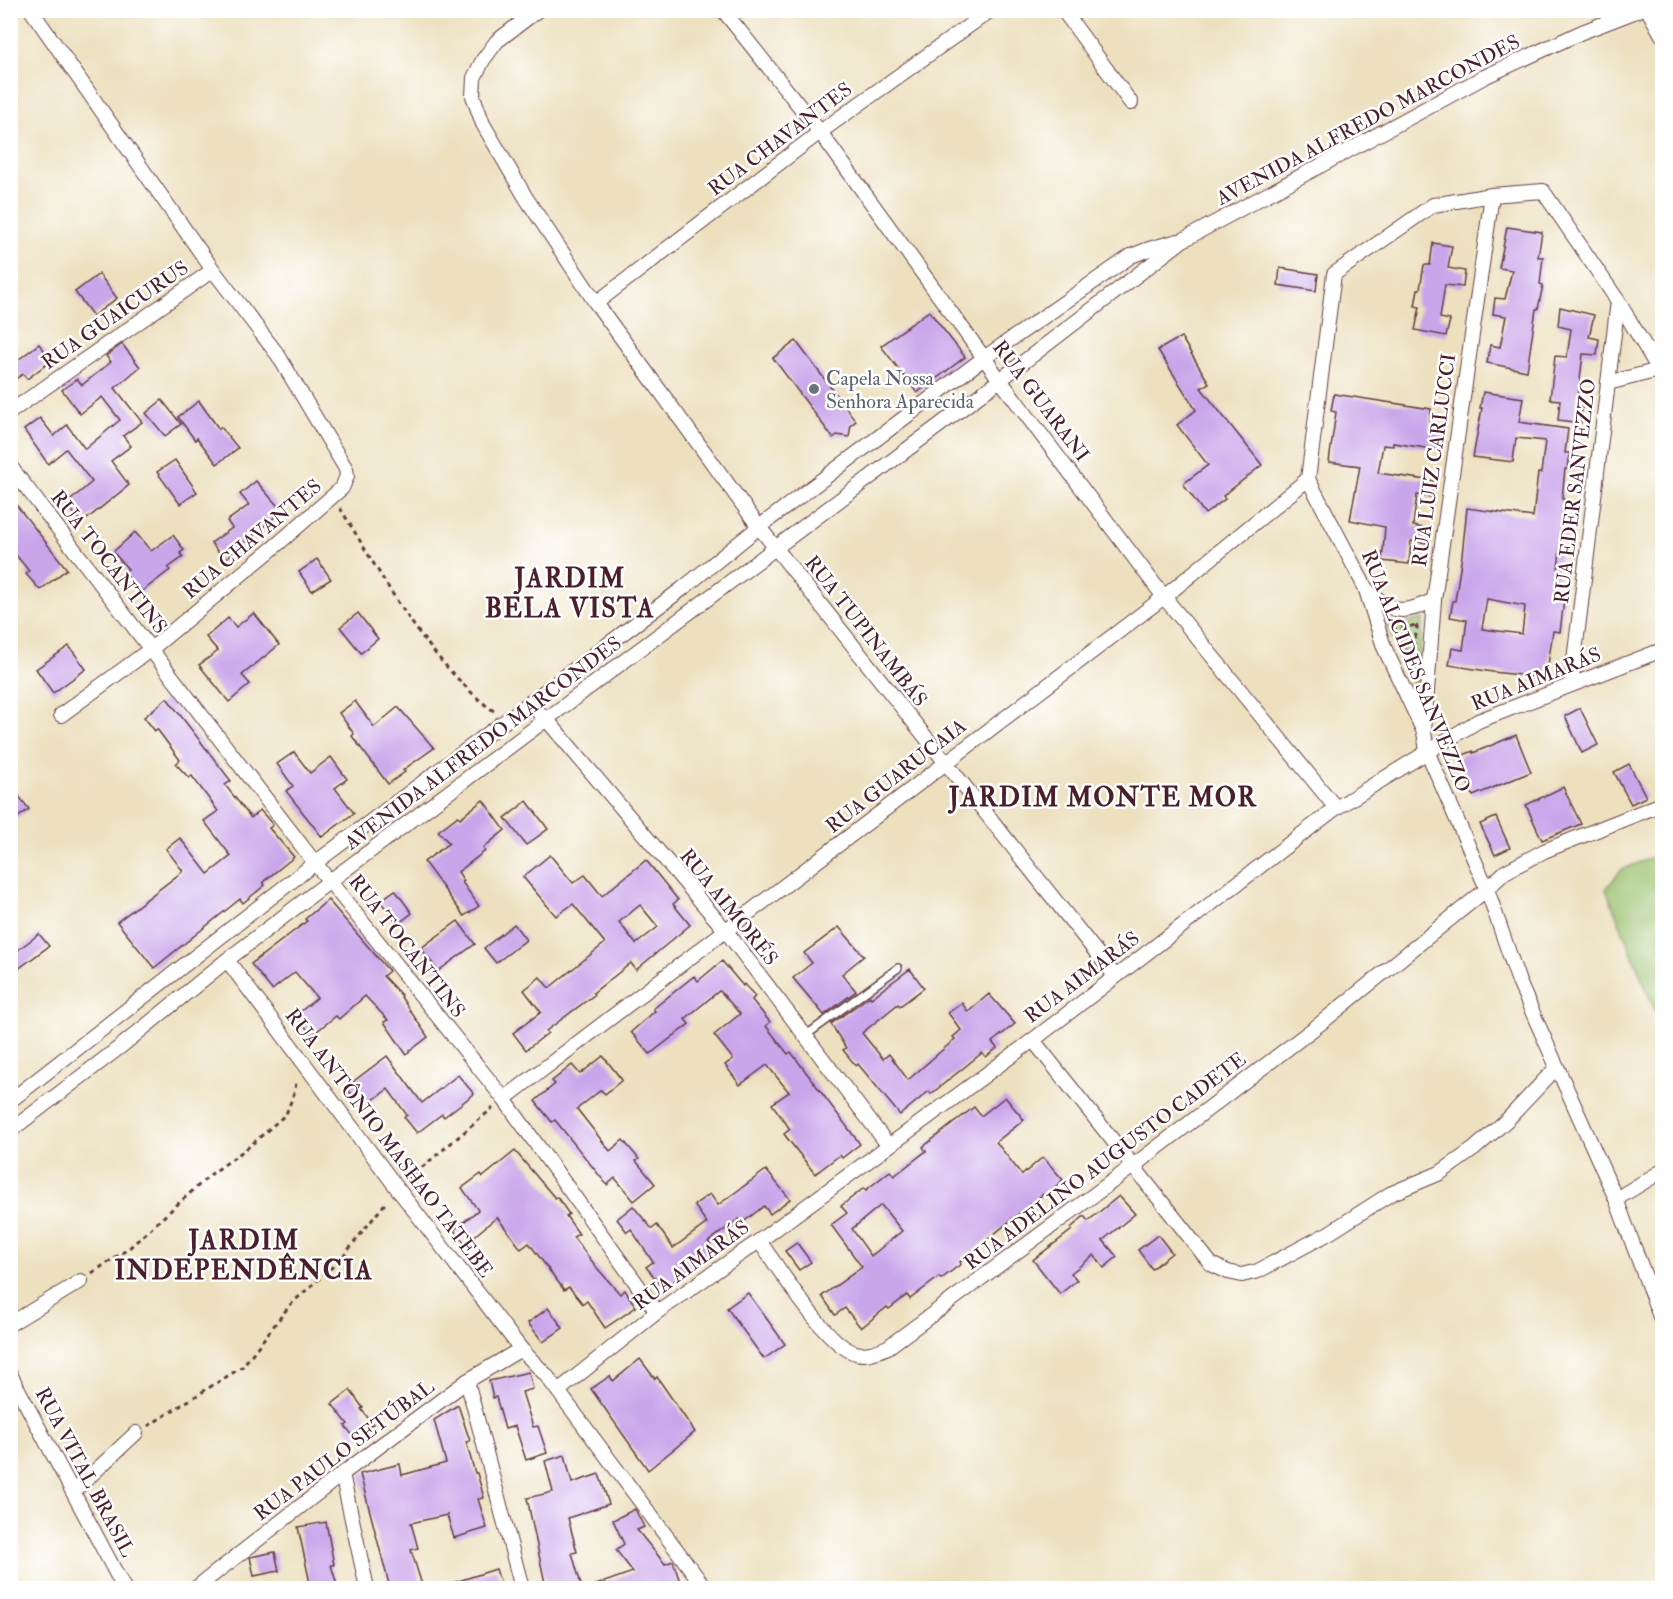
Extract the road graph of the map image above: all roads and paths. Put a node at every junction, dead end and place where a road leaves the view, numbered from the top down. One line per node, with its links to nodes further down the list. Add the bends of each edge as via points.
1 (31, 10): 13 (street, RUA GUAICURUS)
2 (537, 10): 15 (street, RUA TUPINAMBÁS, via 497,41 474,78 473,96 483,124 526,198)
3 (723, 10): 10 (street, RUA GUARANI)
4 (992, 10): 10 (street, RUA CHAVANTES)
5 (1063, 10): 9 (street)
6 (1639, 10): 12 (street, AVENIDA ALFREDO MARCONDES, via 1484,77)
7 (1648, 10): 8 (street)
8 (1662, 35)
9 (1131, 103)
10 (820, 132): 15 (street, RUA CHAVANTES); 16 (street, RUA GUARANI)
11 (1492, 195): 14 (street, via 1543,191); 23 (street, via 1433,205 1334,274); 29 (street, RUA LUIZ CARLUCCI)
12 (1183, 240): 16 (street, AVENIDA ALFREDO MARCONDES, via 1131,256); 18 (street, AVENIDA ALFREDO MARCONDES)
13 (213, 270): 20 (street, RUA GUAICURUS); 22 (street, RUA GUAICURUS, via 278,355)
14 (1618, 301): 17 (street); 19 (street, RUA EDER SANVEZZO)
15 (596, 303): 25 (street, RUA TUPINAMBÁS)
16 (984, 358): 18 (street, RUA GUARANI); 25 (street, AVENIDA ALFREDO MARCONDES)
17 (1661, 373): 19 (street)
18 (1000, 380): 26 (street, AVENIDA ALFREDO MARCONDES); 28 (street, RUA GUARANI)
19 (1608, 383): 33 (street, RUA EDER SANVEZZO)
20 (10, 412)
21 (10, 466): 31 (street, RUA TOCANTINS)
22 (347, 476): 24 (street, RUA CHAVANTES)
23 (1308, 479): 27 (street, RUA ALCIDES SANVEZZO); 28 (street, RUA GUARUCAIA)
24 (333, 496): 31 (street, RUA CHAVANTES); 36 (path, via 437,657 482,704)
25 (759, 527): 26 (street, RUA TUPINAMBÁS); 34 (street, AVENIDA ALFREDO MARCONDES)
26 (776, 548): 37 (street, AVENIDA ALFREDO MARCONDES); 40 (street, RUA TUPINAMBÁS)
27 (1365, 587): 29 (street, via 1381,602 1403,611); 38 (street, RUA ALCIDES SANVEZZO, via 1384,647)
28 (1164, 597): 40 (street, RUA GUARUCAIA); 42 (street, RUA GUARANI)
29 (1434, 600): 38 (street, RUA LUIZ CARLUCCI)
30 (1395, 630): 30 (path, via 1417,626 1412,652 1406,651)
31 (151, 649): 35 (street, RUA CHAVANTES); 43 (street, RUA TOCANTINS)
32 (1662, 650): 33 (street, RUA AIMARÁS)
33 (1571, 685): 39 (street, RUA AIMARÁS, via 1478,721)
34 (529, 703): 36 (street, AVENIDA ALFREDO MARCONDES); 37 (street, RUA AIMORÉS)
35 (61, 715)
36 (507, 720): 43 (street, AVENIDA ALFREDO MARCONDES)
37 (547, 720): 44 (street, AVENIDA ALFREDO MARCONDES); 46 (street, RUA AIMORÉS)
38 (1424, 732): 39 (street, RUA ALCIDES SANVEZZO)
39 (1427, 751): 42 (street, RUA AIMARÁS); 45 (street, RUA ALCIDES SANVEZZO)
40 (945, 763): 46 (street, RUA GUARUCAIA); 49 (street, RUA TUPINAMBÁS)
41 (1662, 804): 45 (street, RUA ADELINO AUGUSTO CADETE, via 1544,850 1505,872)
42 (1336, 808): 49 (street, RUA AIMARÁS)
43 (315, 863): 44 (street, RUA TOCANTINS); 50 (street, AVENIDA ALFREDO MARCONDES)
44 (330, 881): 47 (street, AVENIDA ALFREDO MARCONDES); 56 (street, RUA TOCANTINS)
45 (1487, 889): 55 (street, RUA ALCIDES SANVEZZO, via 1519,982); 60 (street, RUA ADELINO AUGUSTO CADETE, via 1321,1023)
46 (726, 931): 51 (street, RUA AIMORÉS); 56 (street, RUA GUARUCAIA)
47 (227, 960): 53 (street, AVENIDA ALFREDO MARCONDES); 54 (street, RUA ANTÔNIO MASHAO TATEBE)
48 (898, 968): 51 (lane)
49 (1115, 976): 52 (street, RUA AIMARÁS)
50 (108, 1027): 53 (street); 57 (street, AVENIDA ALFREDO MARCONDES)
51 (805, 1036): 59 (street, RUA AIMORÉS)
52 (1033, 1040): 59 (street, RUA AIMARÁS); 60 (street)
53 (120, 1047): 58 (street, AVENIDA ALFREDO MARCONDES)
54 (296, 1054): 62 (street, RUA ANTÔNIO MASHAO TATEBE); 65 (path, via 295,1091 286,1114 128,1249)
55 (1557, 1067): 60 (street, via 1508,1119 1440,1173 1390,1194 1329,1233 1258,1271 1242,1275 1211,1264); 63 (street, RUA ALCIDES SANVEZZO)
56 (504, 1100): 62 (path); 66 (street, RUA TOCANTINS)
57 (10, 1101)
58 (10, 1131)
59 (888, 1145): 64 (street, RUA AIMARÁS)
60 (1133, 1166): 64 (street, RUA ADELINO AUGUSTO CADETE, via 888,1347 874,1353 856,1353 839,1345)
61 (1662, 1172): 63 (street)
62 (397, 1188): 69 (street, RUA ANTÔNIO MASHAO TATEBE); 73 (path, via 341,1259 290,1305 242,1367)
63 (1616, 1199): 67 (street, RUA ALCIDES SANVEZZO)
64 (759, 1240): 66 (street, RUA AIMARÁS)
65 (81, 1281): 68 (street)
66 (657, 1312): 72 (street, RUA AIMARÁS)
67 (1662, 1322)
68 (10, 1324)
69 (521, 1349): 71 (street, RUA PAULO SETÚBAL); 72 (street, RUA ANTÔNIO MASHAO TATEBE)
70 (11, 1377): 75 (street, RUA VITAL BRASIL)
71 (467, 1381): 74 (street, RUA PAULO SETÚBAL); 79 (street)
72 (558, 1391): 80 (street, RUA ANTÔNIO MASHAO TATEBE)
73 (136, 1433): 75 (street)
74 (342, 1474): 77 (street, RUA PAULO SETÚBAL); 78 (street)
75 (73, 1492): 76 (street, RUA VITAL BRASIL)
76 (124, 1588)
77 (196, 1588)
78 (367, 1588)
79 (522, 1588)
80 (705, 1588)

